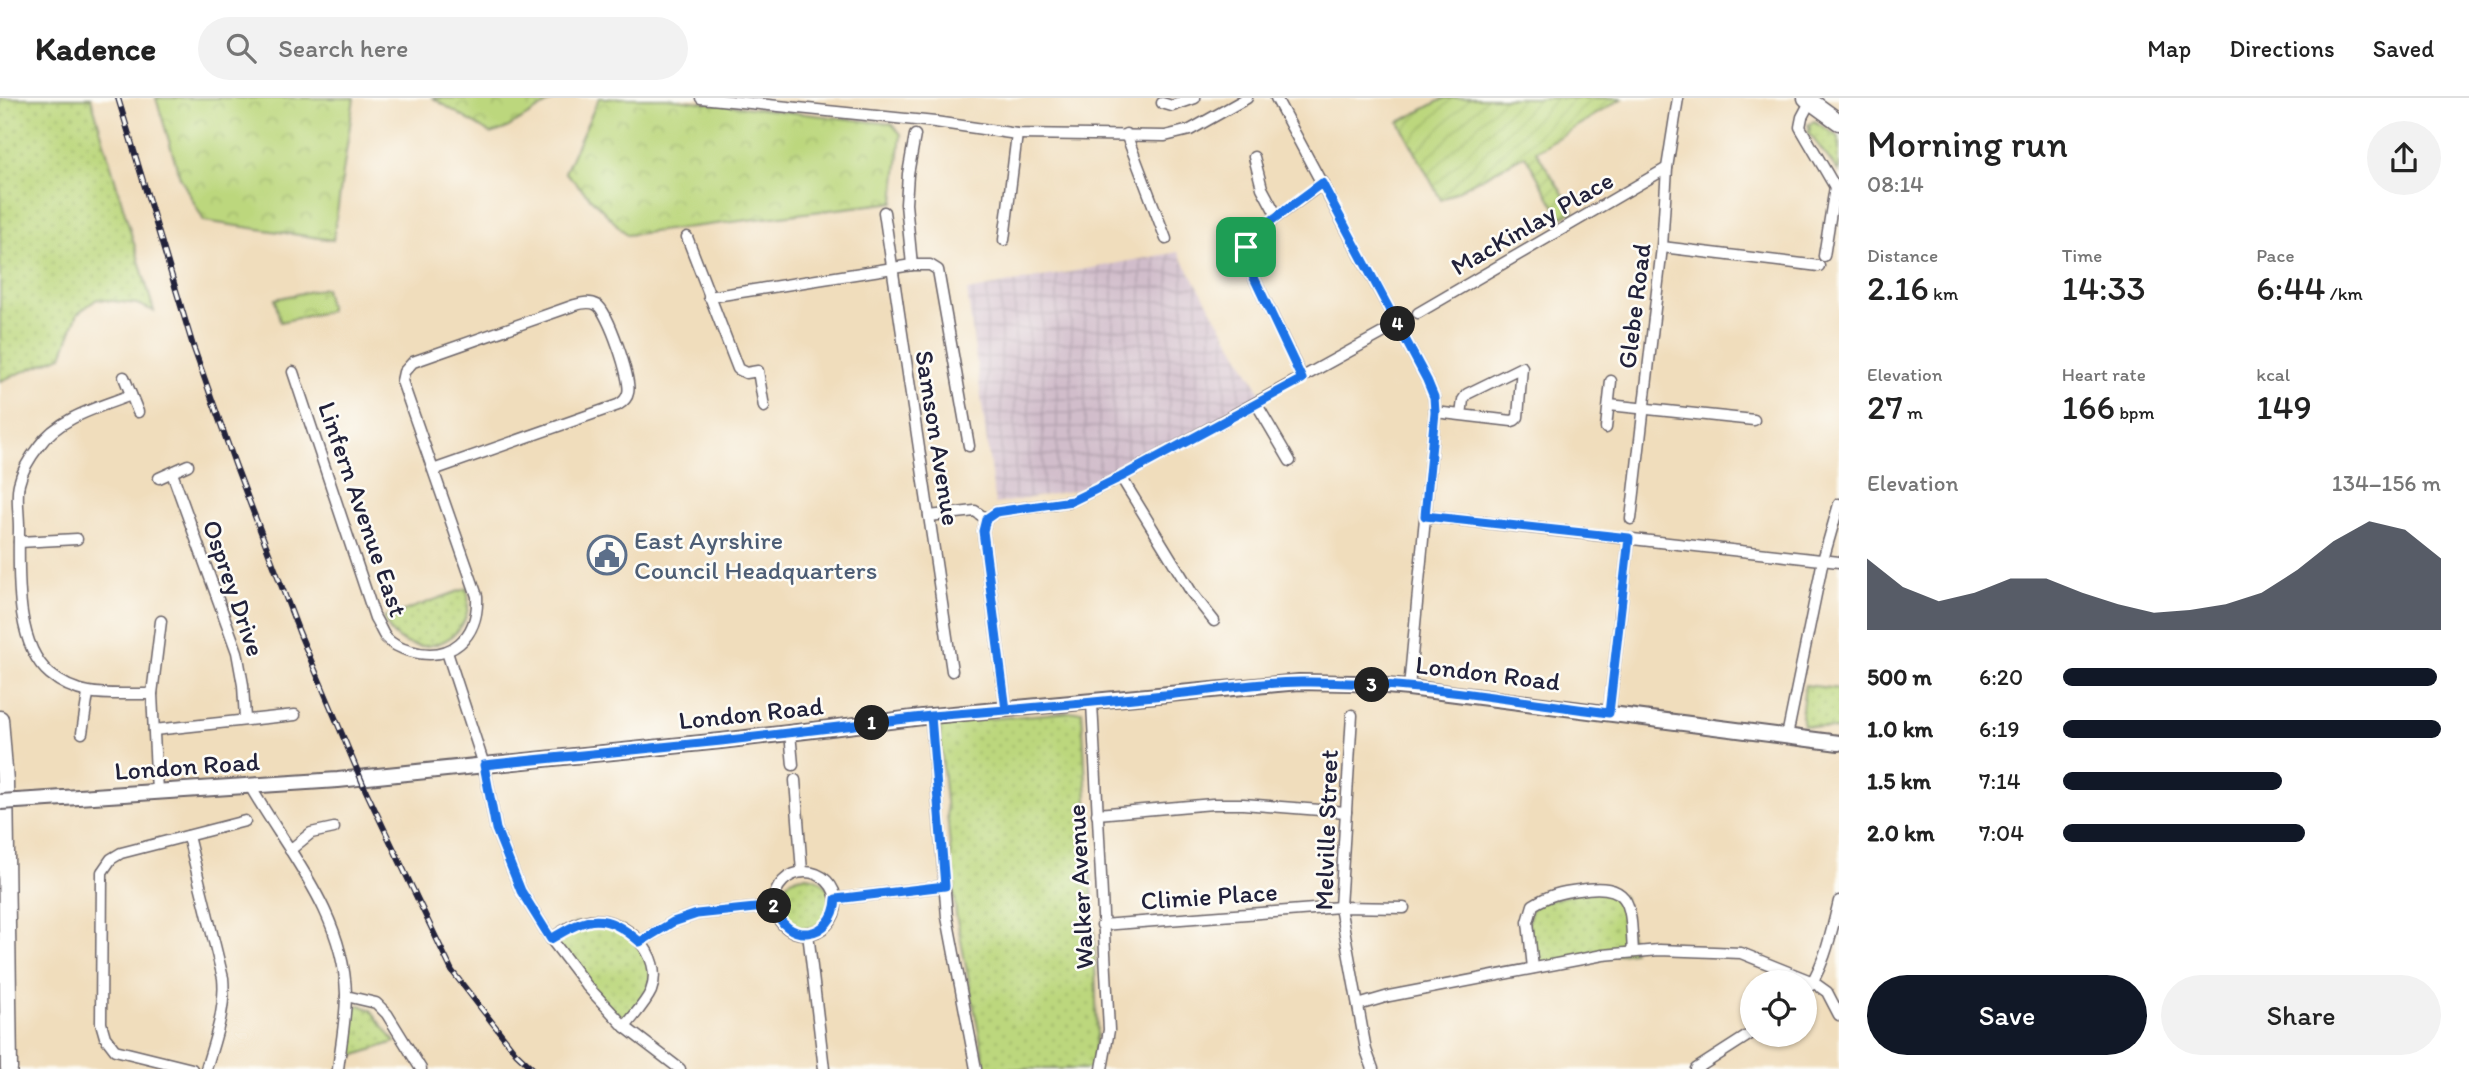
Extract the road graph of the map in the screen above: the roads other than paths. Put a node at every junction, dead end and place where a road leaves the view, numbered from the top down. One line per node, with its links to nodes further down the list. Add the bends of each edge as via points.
1 (701, 98): 9 (street)
2 (1195, 98): 7 (street, via 1172,106)
3 (1247, 98): 10 (street, via 1190,130 1165,136)
4 (1276, 98): 14 (street)
5 (1678, 98): 13 (street, Glebe Road)
6 (1808, 100): 8 (main road); 15 (street, via 1800,127)
7 (1162, 103)
8 (1839, 122)
9 (1017, 134): 10 (street); 20 (street)
10 (1126, 134): 19 (street)
11 (915, 135): 23 (street, via 906,204)
12 (1254, 157): 17 (street, via 1262,188)
13 (1667, 168): 21 (street, Glebe Road); 27 (street, MacKinlay Place)
14 (1322, 183): 17 (street); 28 (street)
15 (1837, 187): 22 (street)
16 (884, 212): 25 (street, Samson Avenue)
17 (1277, 216): 31 (street, via 1246,247 1248,265)
18 (687, 237): 26 (street)
19 (1166, 239)
20 (1004, 240)
21 (1662, 247): 24 (street); 37 (street, Glebe Road)
22 (1824, 256)
23 (912, 265): 25 (street); 43 (street, via 938,270)
24 (1819, 266)
25 (891, 268): 26 (street); 51 (street, Samson Avenue)
26 (709, 297): 36 (street, via 738,369 758,372)
27 (1418, 313)
28 (1398, 324): 31 (street); 39 (street, via 1427,380)
29 (293, 372): 62 (street, Linfern Avenue East, via 375,618 386,638 403,649)
30 (124, 377): 33 (street)
31 (1302, 379): 34 (street)
32 (1611, 381): 35 (street)
33 (131, 395): 38 (street); 57 (street, via 71,419 39,444 19,484)
34 (1256, 403): 44 (street); 48 (street)
35 (1609, 405): 37 (street); 42 (street)
36 (764, 407)
37 (1643, 408): 41 (street); 54 (street, Glebe Road)
38 (138, 412)
39 (1435, 412): 40 (street); 52 (street)
40 (1461, 415): 40 (street, via 1516,420 1522,367 1467,394)
41 (1754, 420)
42 (1606, 428)
43 (969, 446)
44 (1290, 461)
45 (188, 465): 47 (street)
46 (433, 470): 46 (street, via 402,381 413,362 575,305 598,305 629,384 624,401); 62 (street, via 477,596 478,614 469,631)
47 (172, 473): 49 (street); 74 (street, Osprey Drive, via 237,652)
48 (1121, 477): 53 (street, via 1072,501 996,512); 61 (street)
49 (159, 478)
50 (1839, 504): 58 (street)
51 (929, 516): 53 (street, via 975,511); 63 (street, Samson Avenue)
52 (1425, 516): 55 (street); 64 (street)
53 (986, 519): 68 (street, Samson Avenue, via 983,531)
54 (1631, 519)
55 (1629, 538): 58 (street); 69 (street)
56 (77, 539): 57 (street)
57 (19, 542): 65 (street, via 25,631 38,662 66,685)
58 (1823, 560): 59 (street); 78 (street)
59 (1839, 562)
60 (161, 621): 66 (street)
61 (1214, 621)
62 (447, 652): 80 (street)
63 (952, 671)
64 (1409, 688): 67 (main road, London Road, via 1299,682); 69 (main road, London Road)
65 (88, 694): 66 (street); 76 (street)
66 (152, 694): 75 (street)
67 (1092, 703): 68 (main road, London Road); 87 (street, Walker Avenue)
68 (1006, 710): 72 (main road, London Road)
69 (1609, 713): 78 (main road, London Road)
70 (295, 715): 74 (street)
71 (1352, 715): 86 (street, Melville Street)
72 (931, 716): 77 (main road, London Road); 93 (street)
73 (0, 719): 113 (main road)
74 (245, 719): 75 (street)
75 (154, 730): 84 (street)
76 (82, 733)
77 (790, 733): 80 (main road, London Road); 81 (street)
78 (1787, 736): 79 (main road, London Road)
79 (1839, 743)
80 (484, 765): 83 (main road, London Road); 101 (street, via 496,829 521,891)
81 (793, 765)
82 (795, 780): 92 (street)
83 (250, 786): 84 (main road, London Road); 91 (street)
84 (156, 792): 85 (main road, London Road, bridge)
85 (0, 802)
86 (1346, 812): 87 (street, via 1213,804); 97 (street, Melville Street)
87 (1097, 814): 99 (street, Walker Avenue)
88 (245, 821): 90 (street)
89 (334, 828): 91 (street, via 311,833)
90 (187, 836): 114 (street, via 121,853 102,872 101,1023 115,1050); 115 (street, via 224,987 222,1017)
91 (290, 850): 108 (street, via 316,889 333,933 344,968)
92 (802, 872): 94 (street, via 828,882); 96 (street, via 784,880)
93 (945, 886): 94 (street); 120 (street)
94 (836, 899): 100 (street, via 832,918 818,931)
95 (1839, 901): 106 (street)
96 (774, 906): 100 (street, via 790,930); 102 (street, via 697,914)
97 (1340, 907): 98 (street, Climie Place); 99 (street, Climie Place); 109 (street, Melville Street)
98 (1404, 908)
99 (1102, 925): 121 (street, Walker Avenue, via 1109,1030)
100 (808, 933): 119 (street)
101 (551, 939): 102 (street, via 576,923 591,920 622,926); 111 (street)
102 (640, 942): 111 (street, via 653,972 652,989)
103 (1633, 952): 104 (street); 104 (street, via 1630,910 1614,888 1549,894 1533,905 1528,922); 105 (street, via 1741,953)
104 (1533, 968): 109 (street)
105 (1783, 970)
106 (1817, 972)
107 (1817, 985): 110 (street, via 1827,992)
108 (346, 996): 116 (street); 117 (street, via 376,1003)
109 (1358, 1005): 122 (street, Melville Street)
110 (1839, 1015)
111 (625, 1027): 118 (street)
112 (1740, 1041): 123 (street)
113 (9, 1069)
114 (192, 1069)
115 (206, 1069)
116 (338, 1069)
117 (421, 1069)
118 (680, 1069)
119 (824, 1069)
120 (976, 1069)
121 (1102, 1069)
122 (1373, 1069)
123 (1696, 1069)

